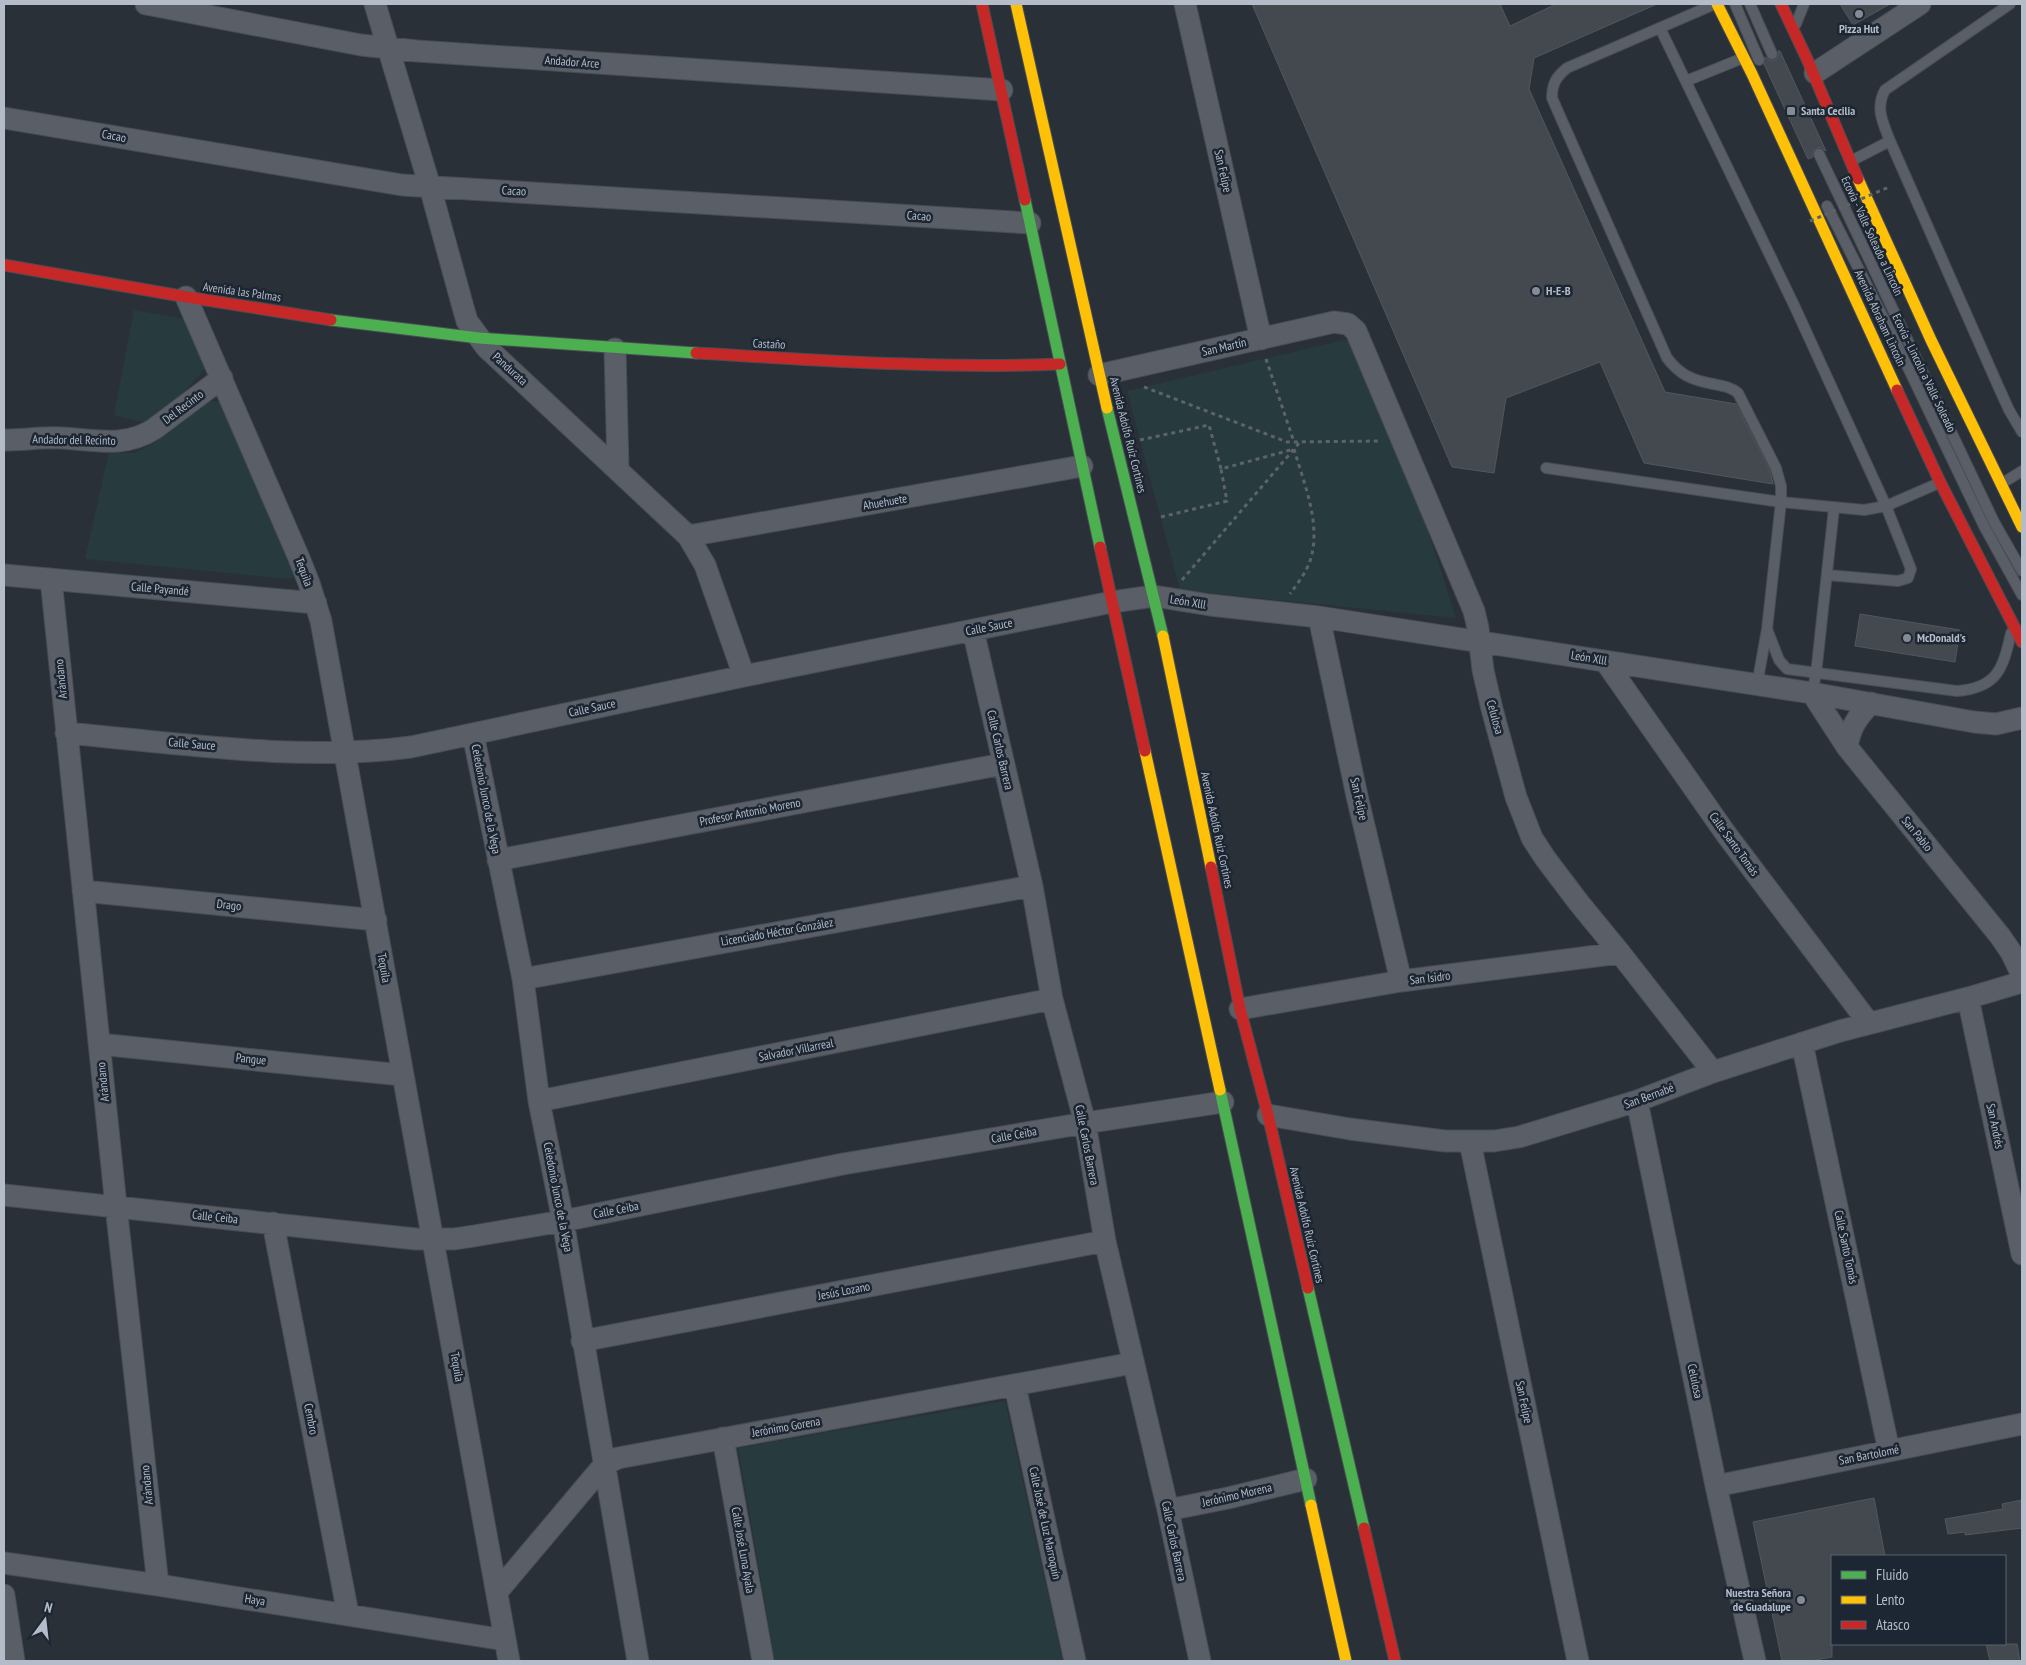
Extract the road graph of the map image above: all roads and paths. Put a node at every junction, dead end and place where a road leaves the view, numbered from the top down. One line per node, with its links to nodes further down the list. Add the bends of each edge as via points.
1 (146, 4): 15 (street, Andador Arce)
2 (375, 4): 15 (street, Pandurata)
3 (982, 4): 21 (main road)
4 (1016, 4): 38 (main road, Avenida Adolfo Ruíz Cortines)
5 (1185, 4): 36 (street, San Felipe)
6 (1716, 4): 13 (lane); 17 (main road, Avenida Abraham Lincoln)
7 (1735, 4): 18 (lane)
8 (1750, 4): 16 (lane)
9 (1781, 4): 14 (main road)
10 (1804, 4): 14 (lane)
11 (2010, 4): 23 (lane, via 1885,90 1879,107)
12 (1916, 5): 19 (street)
13 (1660, 28): 20 (lane); 56 (lane, via 1567,68 1554,82 1552,98 1667,358 1680,372 1692,378 1728,387 1738,393 1776,468)
14 (1794, 30): 19 (main road)
15 (388, 48): 21 (street, Andador Arce); 26 (street, Pandurata)
16 (1772, 54)
17 (1744, 57): 20 (lane); 54 (main road, Avenida Abraham Lincoln)
18 (1760, 60)
19 (1815, 73): 25 (main road)
20 (1686, 81): 57 (lane)
21 (1002, 90): 30 (main road)
22 (4, 118): 26 (street, Cacao, via 402,185)
23 (1890, 141): 25 (lane); 41 (lane, via 2009,410)
24 (1819, 154): 62 (lane, Ecovía - Valle Soleado a Lincoln, via 1994,522)
25 (1850, 161): 55 (main road, via 1925,330)
26 (430, 187): 30 (street, Cacao); 34 (street, Pandurata, via 462,307)
27 (1889, 187): 29 (path, bridge)
28 (1822, 195): 67 (lane, Ecovía - Lincoln a Valle Soleado, via 1984,526)
29 (1810, 221)
30 (1030, 223): 37 (main road)
31 (4, 265): 32 (main road, Avenida las Palmas)
32 (186, 297): 34 (main road, Avenida las Palmas); 39 (street, Tequila)
33 (1348, 324): 36 (street, San Martín, via 1334,322); 76 (street, Celulosa, via 1360,335 1468,592)
34 (477, 337): 35 (main road, Castaño); 51 (street, Pandurata)
35 (615, 349): 37 (main road, Castaño, via 977,367); 51 (street)
36 (1263, 349): 38 (street, San Martín); 46 (path)
37 (1060, 364): 49 (main road)
38 (1100, 376): 68 (main road, Avenida Adolfo Ruíz Cortines)
39 (222, 378): 42 (street, Del Recinto); 71 (street, Tequila)
40 (1144, 387): 46 (path)
41 (2022, 432)
42 (144, 436): 43 (street, Andador del Recinto, via 115,442 62,438)
43 (4, 440)
44 (1140, 440): 52 (path, via 1209,425)
45 (1389, 441): 47 (path)
46 (1294, 442): 47 (path)
47 (1300, 442): 48 (path)
48 (1294, 449): 52 (path); 66 (path); 69 (path, via 1314,521 1314,542 1309,563)
49 (1082, 466): 61 (street, Ahuehuete); 70 (main road)
50 (1546, 468): 56 (lane)
51 (618, 469): 61 (street, Pandurata)
52 (1221, 470): 59 (path, via 1227,500)
53 (2022, 471): 55 (lane)
54 (1940, 482): 57 (lane); 73 (main road, Avenida Abraham Lincoln)
55 (2000, 484): 60 (main road)
56 (1781, 502): 58 (lane); 75 (lane)
57 (1886, 506): 58 (lane, via 1864,510); 64 (lane, via 1910,565 1908,578 1898,581)
58 (1834, 508): 64 (lane)
59 (1161, 517)
60 (2022, 527)
61 (688, 536): 79 (street, Pandurata, via 705,565)
62 (2022, 571)
63 (4, 575): 65 (street, Calle Payandé)
64 (1827, 575): 80 (lane)
65 (51, 579): 71 (street, Calle Payandé); 84 (street, Arándano)
66 (1179, 584)
67 (2022, 595)
68 (1154, 596): 70 (street, León Xlll); 72 (street, León Xlll); 100 (main road, Avenida Adolfo Ruíz Cortines)
69 (1286, 601)
70 (1112, 602): 74 (street, Calle Sauce); 108 (main road)
71 (316, 603): 87 (street, Tequila)
72 (1319, 617): 76 (street, León Xlll); 96 (street, San Felipe, via 1357,796)
73 (2012, 625): 77 (main road, Avenida Abraham Lincoln); 80 (lane, via 2006,658 2000,671 1979,687 1957,691)
74 (973, 630): 79 (street, Calle Sauce); 88 (street, Calle Carlos Barrera)
75 (1767, 630): 80 (lane, via 1783,666); 81 (lane)
76 (1480, 641): 78 (street, León Xlll); 93 (street, Celulosa, via 1492,709 1523,819 1545,858)
77 (2022, 642)
78 (1605, 661): 81 (street, León Xlll); 101 (street, Calle Santo Tomás, via 1726,834)
79 (744, 676): 85 (street, Calle Sauce)
80 (1814, 684): 81 (street, León Xlll); 82 (street, León Xlll); 86 (street, San Pablo)
81 (1757, 685)
82 (1871, 703): 83 (street, León Xlll, via 1996,724); 86 (street, via 1853,724)
83 (2022, 718)
84 (66, 733): 87 (street, Calle Sauce, via 260,750); 91 (street, Arándano)
85 (473, 734): 87 (street, Calle Sauce, via 412,747); 89 (street, Celedonio Junco de la Vega)
86 (1847, 747): 94 (street, San Pablo, via 2000,936)
87 (344, 753): 92 (street, Tequila)
88 (1003, 764): 89 (street, Profesor Antonio Moreno); 90 (street, Calle Carlos Barrera)
89 (498, 860): 95 (street, Celedonio Junco de la Vega)
90 (1032, 886): 95 (street, Licenciado Héctor González); 99 (street, Calle Carlos Barrera)
91 (83, 891): 92 (street, Drago); 103 (street, Arándano)
92 (376, 920): 105 (street, Tequila)
93 (1620, 953): 96 (street, San Isidro); 104 (street, Celulosa)
94 (2022, 974)
95 (522, 979): 106 (street, Celedonio Junco de la Vega)
96 (1402, 981): 100 (street, San Isidro)
97 (2022, 982): 98 (street, San Bernabé)
98 (1968, 998): 101 (street, San Bernabé); 118 (street, San Andrés)
99 (1052, 999): 106 (street, Salvador Villarreal); 110 (street, Calle Carlos Barrera)
100 (1240, 1009): 109 (main road, Avenida Adolfo Ruíz Cortines)
101 (1868, 1022): 102 (street, San Bernabé)
102 (1802, 1043): 104 (street, San Bernabé); 124 (street, Calle Santo Tomás)
103 (99, 1044): 105 (street, Pangue); 113 (street, Arándano)
104 (1713, 1072): 107 (street, San Bernabé)
105 (402, 1075): 116 (street, Tequila)
106 (539, 1101): 114 (street, Celedonio Junco de la Vega)
107 (1638, 1101): 111 (street, San Bernabé, via 1519,1137); 127 (street, Celulosa)
108 (1223, 1102): 110 (street, Calle Ceiba); 126 (main road)
109 (1268, 1115): 111 (street, San Bernabé, via 1350,1129); 142 (main road, Avenida Adolfo Ruíz Cortines)
110 (1085, 1123): 114 (street, Calle Ceiba, via 843,1164); 117 (street, Calle Carlos Barrera)
111 (1470, 1142): 143 (street, San Felipe)
112 (4, 1195): 113 (street, Calle Ceiba)
113 (116, 1206): 115 (street, Calle Ceiba); 130 (street, Arándano)
114 (563, 1221): 116 (street, Calle Ceiba); 119 (street, Celedonio Junco de la Vega)
115 (273, 1224): 116 (street, Calle Ceiba); 133 (street, Cembro)
116 (434, 1240): 131 (street, Tequila)
117 (1105, 1241): 119 (street, Jesús Lozano); 120 (street, Calle Carlos Barrera)
118 (2022, 1254)
119 (582, 1341): 125 (street, Celedonio Junco de la Vega)
120 (1133, 1363): 121 (street, Jerónimo Gorena); 128 (street, Calle Carlos Barrera)
121 (1015, 1386): 123 (street, Jerónimo Gorena); 139 (street, Calle José de Luz Marroquín)
122 (2022, 1424): 124 (street, San Bartolomé)
123 (723, 1438): 125 (street, Jerónimo Gorena, via 633,1454); 138 (street, Calle José Luna Ayala)
124 (1890, 1451): 127 (street, San Bartolomé)
125 (604, 1465): 131 (street, Jerónimo Gorena); 137 (street, Celedonio Junco de la Vega)
126 (1306, 1479): 128 (street, Jerónimo Morena); 141 (main road)
127 (1716, 1486): 144 (street, Celulosa)
128 (1168, 1510): 140 (street, Calle Carlos Barrera)
129 (4, 1564): 130 (street, Haya)
130 (158, 1585): 133 (street, Haya)
131 (497, 1592): 134 (street, Tequila)
132 (4, 1595): 135 (street)
133 (348, 1614): 134 (street, Haya)
134 (505, 1640): 136 (street, Tequila)
135 (14, 1661)
136 (509, 1661)
137 (638, 1661)
138 (763, 1661)
139 (1075, 1661)
140 (1200, 1661)
141 (1346, 1661)
142 (1395, 1661)
143 (1578, 1661)
144 (1755, 1661)

